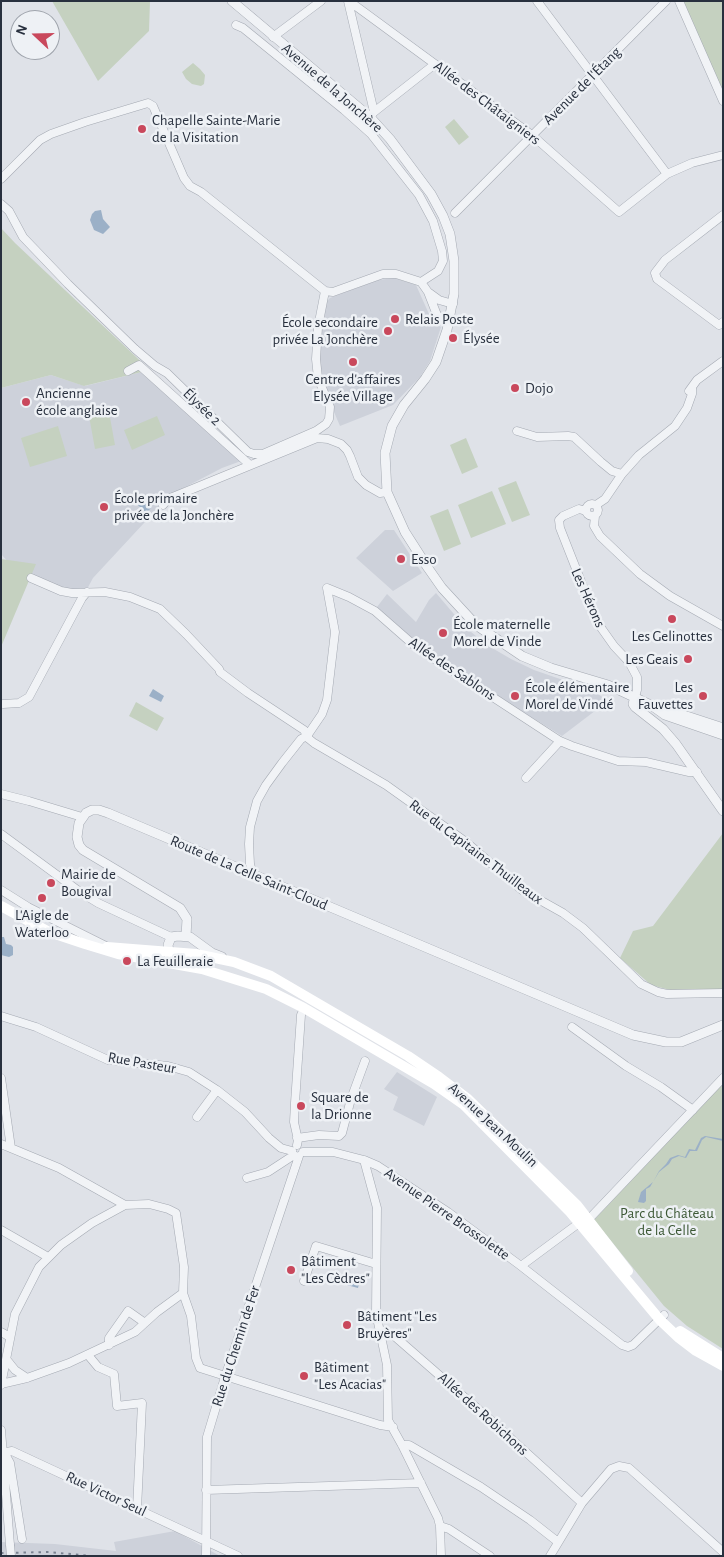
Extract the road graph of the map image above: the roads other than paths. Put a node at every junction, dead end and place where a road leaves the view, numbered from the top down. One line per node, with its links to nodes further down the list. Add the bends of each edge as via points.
1 (232, 1): 8 (street, Avenue de la Jonchère)
2 (321, 1): 8 (street)
3 (348, 1): 9 (street, Allée des Châtaigniers); 12 (street)
4 (537, 1): 10 (street)
5 (666, 1): 10 (street, Avenue de l'Étang)
6 (679, 1): 11 (street)
7 (236, 25): 20 (street, via 371,134 419,195 433,221 443,261 438,271)
8 (273, 37): 12 (street, Avenue de la Jonchère)
9 (435, 64): 12 (street); 13 (street, Allée des Châtaigniers)
10 (593, 76): 13 (street, Avenue de l'Étang); 15 (street)
11 (723, 101)
12 (372, 114): 23 (street, Avenue de la Jonchère, via 431,194 443,216 450,234 454,261)
13 (533, 136): 15 (street, Allée des Châtaigniers, via 619,212); 18 (street, Avenue de l'Étang)
14 (723, 155): 15 (street)
15 (667, 174)
16 (1, 179): 21 (street, via 40,140 51,134 148,103 153,106 184,178)
17 (4, 206): 21 (street, Élysée 2, via 23,237 68,284 135,349 167,373 248,452 254,454 263,454 316,431 329,419 330,407 318,378 316,359)
18 (456, 213)
19 (723, 215): 24 (street, via 665,260 655,273 657,280 719,325)
20 (422, 282): 21 (street, via 384,274 333,292); 22 (street)
21 (325, 291)
22 (428, 292): 23 (street); 25 (street, via 437,315)
23 (453, 304): 25 (street, Avenue de la Jonchère)
24 (723, 322)
25 (449, 324): 31 (street, Avenue de la Jonchère, via 436,362 404,404 392,426 385,453)
26 (723, 361): 30 (street, via 698,380 688,393 675,426 648,447)
27 (128, 370): 29 (street, via 139,365)
28 (517, 431): 30 (street, via 537,437 574,437 612,471)
29 (250, 465): 31 (street, via 317,438 328,439 347,450 358,478 380,492); 32 (street, via 168,499)
30 (622, 474): 33 (street, via 606,499)
31 (387, 492): 39 (street, Avenue de la Jonchère, via 405,532 428,568 476,625 531,660)
32 (163, 505)
33 (596, 505): 34 (street, via 589,505); 35 (street, via 599,511)
34 (586, 511): 35 (street); 39 (street, Les Hérons, via 579,509 563,516 559,520 560,528 597,622 637,677)
35 (594, 516): 38 (street, via 594,526 600,536 640,574 670,596)
36 (31, 578): 37 (street, Rue du Capitaine Thuilleaux, via 61,591)
37 (88, 592): 40 (street, via 29,697 18,703); 44 (street, Rue du Capitaine Thuilleaux, via 123,595 160,609 220,672 304,730)
38 (723, 626)
39 (635, 697): 41 (street, Avenue de la Jonchère); 46 (street, via 635,707 662,729)
40 (4, 704)
41 (650, 705): 42 (street, Avenue de la Jonchère); 43 (street, Avenue de la Jonchère, via 674,718)
42 (723, 728)
43 (723, 735)
44 (306, 736): 45 (street, Allée des Sablons, via 322,714 329,691 335,632 327,588 375,611 416,647); 52 (street, via 266,784 257,801 249,844); 66 (street, Rue du Capitaine Thuilleaux, via 370,774 466,842 522,890 583,928 641,984 667,994)
45 (560, 740): 46 (street, Allée des Sablons, via 584,751 618,760); 47 (street)
46 (697, 772): 49 (street)
47 (526, 778)
48 (1, 794): 50 (street)
49 (722, 808)
50 (82, 817): 52 (street, Route de La Celle Saint-Cloud, via 92,810 108,813); 57 (street, via 76,837 83,850 180,908 187,919)
51 (1, 834): 59 (street, via 80,892)
52 (253, 875): 69 (street, Route de La Celle Saint-Cloud, via 633,1035 681,1042)
53 (1, 890): 55 (street)
54 (1, 906): 56 (main road, Avenue Jean Moulin)
55 (65, 924): 56 (street); 61 (street)
56 (49, 932): 60 (main road, Avenue Jean Moulin)
57 (186, 936): 58 (street); 59 (street)
58 (198, 943): 62 (street); 64 (street)
59 (170, 945): 61 (main road, Avenue Jean Moulin, via 156,950); 62 (main road, Avenue Jean Moulin, via 183,953); 63 (street)
60 (96, 947): 61 (main road, Avenue Jean Moulin); 63 (main road, Avenue Jean Moulin)
61 (108, 947)
62 (196, 954): 64 (main road, Avenue Jean Moulin); 65 (street)
63 (170, 962): 65 (main road, Avenue Jean Moulin)
64 (234, 962): 83 (main road, Avenue Jean Moulin, via 271,976 439,1076 480,1111 577,1206)
65 (193, 967): 67 (main road, Avenue Jean Moulin, via 266,989)
66 (723, 993)
67 (304, 1008): 79 (street, via 295,1103); 83 (main road, Avenue Jean Moulin, via 434,1084 464,1106)
68 (1, 1016): 74 (street, Rue Pasteur, via 36,1027 108,1060 168,1066 189,1072)
69 (723, 1024)
70 (572, 1027): 75 (street)
71 (365, 1061): 79 (street, via 342,1133 339,1136 319,1135)
72 (1, 1078): 78 (street)
73 (723, 1078): 75 (street, Avenue Pierre Brossolette)
74 (217, 1090): 76 (street); 79 (street, Rue Pasteur, via 281,1148)
75 (693, 1110): 83 (street, Avenue Pierre Brossolette)
76 (197, 1116)
77 (2, 1146): 78 (street)
78 (11, 1148): 82 (street, via 59,1168)
79 (297, 1149): 80 (street, Avenue Pierre Brossolette, via 333,1152); 81 (street, via 268,1172); 101 (street, Rue du Chemin de Fer)
80 (364, 1160): 86 (street, via 377,1208); 87 (street, Avenue Pierre Brossolette, via 392,1174)
81 (246, 1178)
82 (125, 1205): 85 (street, via 92,1223); 89 (street, via 149,1204 176,1213 184,1267)
83 (583, 1222): 87 (street, Avenue Pierre Brossolette); 90 (main road, Avenue Jean Moulin)
84 (1, 1230): 85 (street)
85 (48, 1257): 94 (street, via 39,1267 15,1314)
86 (376, 1264): 88 (street, via 316,1246); 92 (street, via 376,1314)
87 (521, 1266): 90 (street, via 622,1345 633,1345)
88 (304, 1281)
89 (182, 1292): 91 (street); 101 (street, via 191,1316 200,1368)
90 (662, 1317): 97 (main road, Avenue Jean Moulin); 99 (main road, Avenue Jean Moulin, via 684,1342)
91 (144, 1323): 95 (street, via 135,1332); 95 (street, via 128,1311 109,1338)
92 (380, 1330): 104 (street, via 387,1365 388,1420); 110 (street, Allée des Robichons, via 392,1334)
93 (1, 1332): 94 (street)
94 (10, 1337): 98 (street)
95 (109, 1344): 96 (street)
96 (88, 1355): 102 (street); 111 (street, via 98,1367 114,1374 117,1406 142,1403)
97 (723, 1358)
98 (6, 1360): 100 (street); 102 (street)
99 (723, 1366)
100 (3, 1368): 103 (street)
101 (225, 1377): 104 (street); 109 (street, Rue du Chemin de Fer, via 207,1437)
102 (27, 1378): 103 (street)
103 (1, 1384)
104 (393, 1427): 106 (street)
105 (1, 1430): 107 (street)
106 (402, 1445): 108 (street); 115 (street, via 409,1445 482,1486)
107 (3, 1452): 111 (street, Rue Victor Seul, via 12,1451); 113 (street, via 10,1463); 117 (street, bridge)
108 (421, 1483): 109 (street); 112 (street)
109 (206, 1490): 114 (street, Rue du Chemin de Fer)
110 (582, 1503): 115 (street); 116 (street, via 611,1469 619,1466 628,1468)
111 (137, 1509): 114 (street, Rue Victor Seul)
112 (440, 1526): 120 (street); 121 (street)
113 (22, 1539)
114 (207, 1541): 118 (street, Rue du Chemin de Fer); 119 (street, Rue Victor Seul)
115 (558, 1542): 122 (street)
116 (723, 1552)
117 (11, 1556)
118 (206, 1556)
119 (238, 1556)
120 (441, 1556)
121 (490, 1556)
122 (550, 1556)

